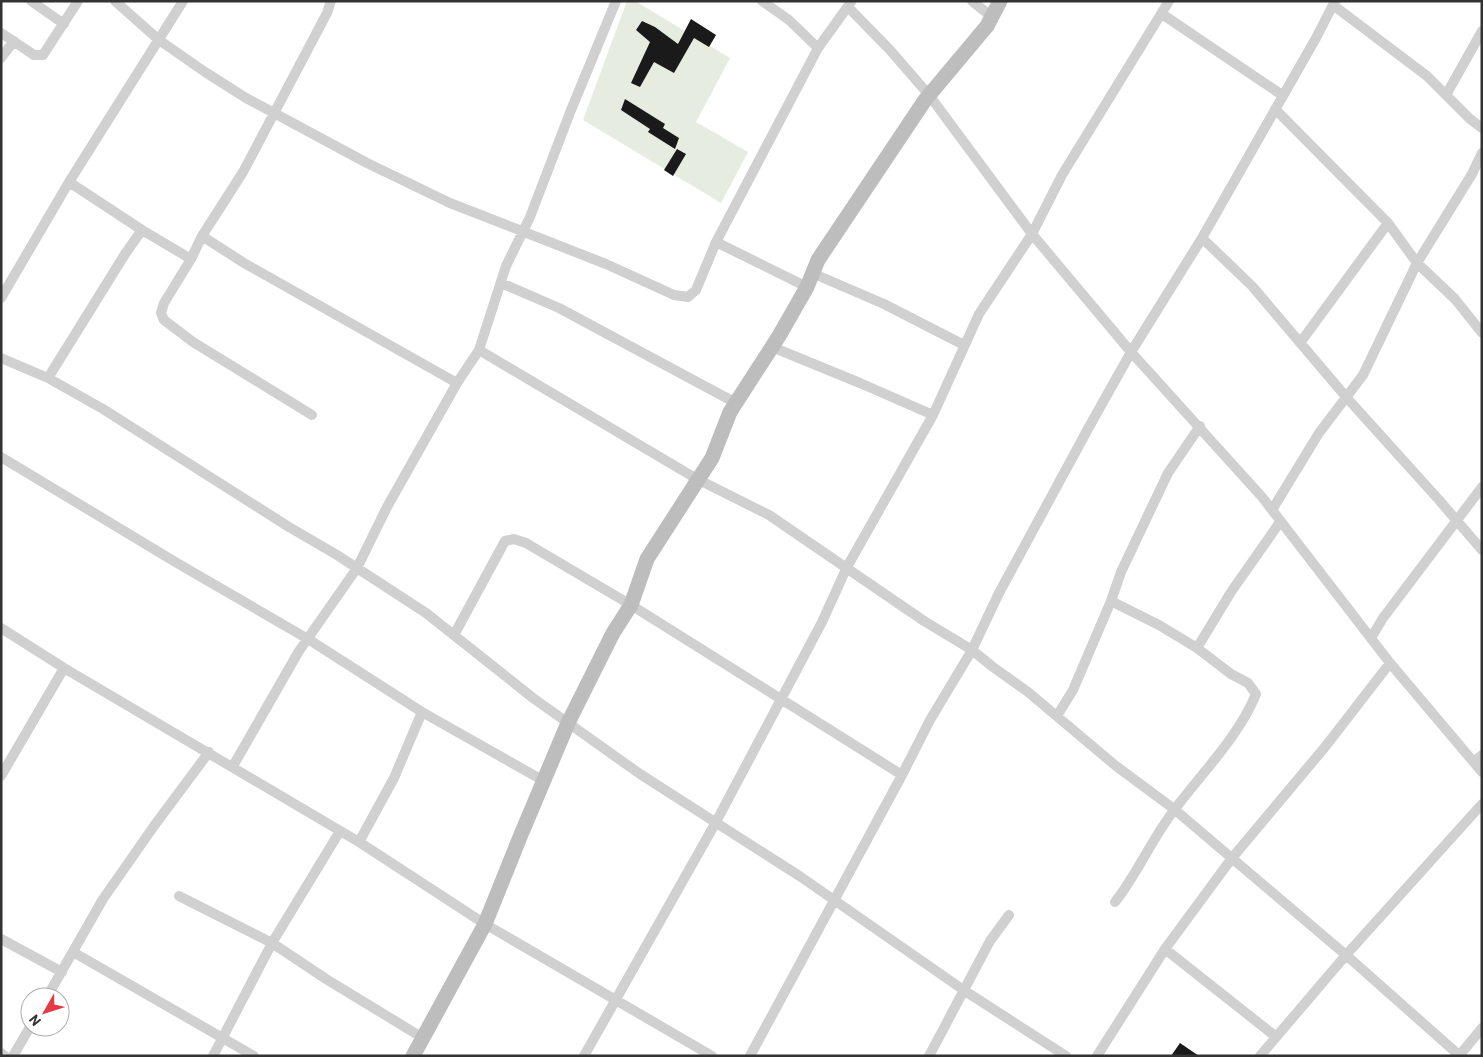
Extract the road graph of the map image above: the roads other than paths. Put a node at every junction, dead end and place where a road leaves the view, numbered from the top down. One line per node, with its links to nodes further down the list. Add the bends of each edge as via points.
1 (31, 1): 15 (street)
2 (78, 1): 15 (street)
3 (115, 1): 18 (street)
4 (183, 1): 18 (street)
5 (331, 1): 26 (street)
6 (616, 1): 33 (street)
7 (762, 1): 20 (street, via 790,20)
8 (972, 1): 14 (street)
9 (1000, 1): 14 (main road)
10 (1169, 1): 13 (street)
11 (1334, 3): 23 (street); 24 (street, via 1427,76)
12 (849, 4): 20 (street); 22 (street)
13 (1162, 14): 23 (street); 34 (street, via 1062,175)
14 (992, 17): 22 (main road)
15 (64, 24): 19 (street, via 43,56 34,55)
16 (1482, 31): 24 (street)
17 (1, 33): 19 (street)
18 (158, 40): 26 (street); 30 (street)
19 (14, 41): 21 (street)
20 (818, 48): 37 (street)
21 (1, 58)
22 (929, 95): 34 (street); 40 (main road, via 823,252)
23 (1282, 95): 25 (street)
24 (1446, 95): 27 (street)
25 (1275, 109): 31 (street); 36 (street)
26 (273, 113): 33 (street, via 450,203); 35 (street, via 243,172)
27 (1482, 128)
28 (1482, 153): 29 (street)
29 (1477, 177): 39 (street)
30 (69, 182): 32 (street); 42 (street)
31 (1388, 223): 39 (street); 44 (street)
32 (142, 230): 38 (street); 50 (street)
33 (523, 231): 37 (street, via 674,295 688,297 696,290); 41 (street)
34 (1032, 234): 45 (street, via 979,314); 48 (street)
35 (202, 236): 38 (street); 51 (street)
36 (1202, 238): 44 (street, via 1252,286); 48 (street)
37 (716, 242): 40 (street)
38 (191, 259): 54 (street, via 164,303 161,313 164,320 193,342)
39 (1417, 263): 43 (street, via 1455,299); 52 (street, via 1363,375)
40 (810, 280): 45 (street, via 884,304); 46 (main road)
41 (501, 283): 47 (street); 53 (street, via 559,308)
42 (1, 298)
43 (1482, 333)
44 (1300, 343): 52 (street)
45 (964, 345): 55 (street)
46 (772, 348): 53 (main road); 55 (street)
47 (479, 350): 51 (street); 58 (street)
48 (1131, 352): 56 (street); 73 (street, via 999,593)
49 (1, 358): 50 (street)
50 (48, 378): 65 (street)
51 (457, 383): 65 (street, via 386,507)
52 (1346, 398): 60 (street, via 1319,434); 61 (street)
53 (736, 403): 58 (main road, via 712,458)
54 (312, 415)
55 (933, 415): 64 (street)
56 (1200, 426): 60 (street); 66 (street, via 1168,473 1121,572)
57 (1, 456): 71 (street)
58 (698, 479): 64 (street, via 769,515); 67 (main road, via 647,559)
59 (1482, 487): 61 (street)
60 (1272, 510): 62 (street)
61 (1456, 520): 63 (street); 70 (street)
62 (1280, 522): 70 (street); 72 (street)
63 (1482, 550)
64 (847, 567): 73 (street); 76 (street, via 822,622)
65 (357, 568): 69 (street); 71 (street)
66 (1111, 601): 72 (street); 78 (street, via 1073,690)
67 (631, 605): 69 (street, via 514,539 505,541); 76 (street); 79 (main road, via 613,633)
68 (1, 628): 75 (street)
69 (454, 635): 79 (street)
70 (1371, 638): 74 (street)
71 (308, 639): 77 (street); 82 (street)
72 (1197, 648): 88 (street, via 1248,683 1256,694 1240,723)
73 (972, 650): 78 (street); 84 (street)
74 (1390, 662): 81 (street); 92 (street, via 1325,747)
75 (64, 668): 80 (street); 85 (street)
76 (780, 698): 84 (street); 89 (street)
77 (422, 712): 86 (street); 91 (street, via 394,778)
78 (1056, 716): 88 (street)
79 (568, 723): 86 (main road); 89 (street)
80 (209, 752): 82 (street); 101 (street, via 102,899)
81 (1478, 759): 83 (street)
82 (233, 766): 90 (street)
83 (1482, 772)
84 (902, 775): 94 (street)
85 (1, 776)
86 (544, 781): 97 (main road)
87 (1482, 804): 102 (street)
88 (1174, 809): 92 (street); 95 (street)
89 (716, 822): 94 (street); 106 (street)
90 (340, 831): 91 (street); 99 (street)
91 (359, 842): 97 (street)
92 (1232, 858): 100 (street); 102 (street)
93 (179, 896): 99 (street)
94 (834, 901): 105 (street); 119 (street)
95 (1115, 902)
96 (1009, 915): 105 (street, via 990,941)
97 (485, 924): 106 (street); 111 (main road)
98 (1, 939): 103 (street)
99 (272, 943): 110 (street); 111 (street)
100 (1165, 949): 108 (street); 122 (street)
101 (72, 952): 103 (street); 110 (street)
102 (1346, 955): 108 (street); 124 (street)
103 (62, 972): 104 (street)
104 (54, 987)
105 (964, 991): 120 (street); 121 (street)
106 (616, 1000): 117 (street); 118 (street)
107 (1482, 1028): 124 (street)
108 (1276, 1036): 123 (street)
109 (24, 1037): 114 (street)
110 (222, 1038): 115 (street); 116 (street)
111 (420, 1050)
112 (1, 1053): 113 (street)
113 (5, 1056)
114 (13, 1056)
115 (213, 1056)
116 (254, 1056)
117 (584, 1056)
118 (712, 1056)
119 (750, 1056)
120 (929, 1056)
121 (1066, 1056)
122 (1097, 1056)
123 (1260, 1056)
124 (1459, 1056)

